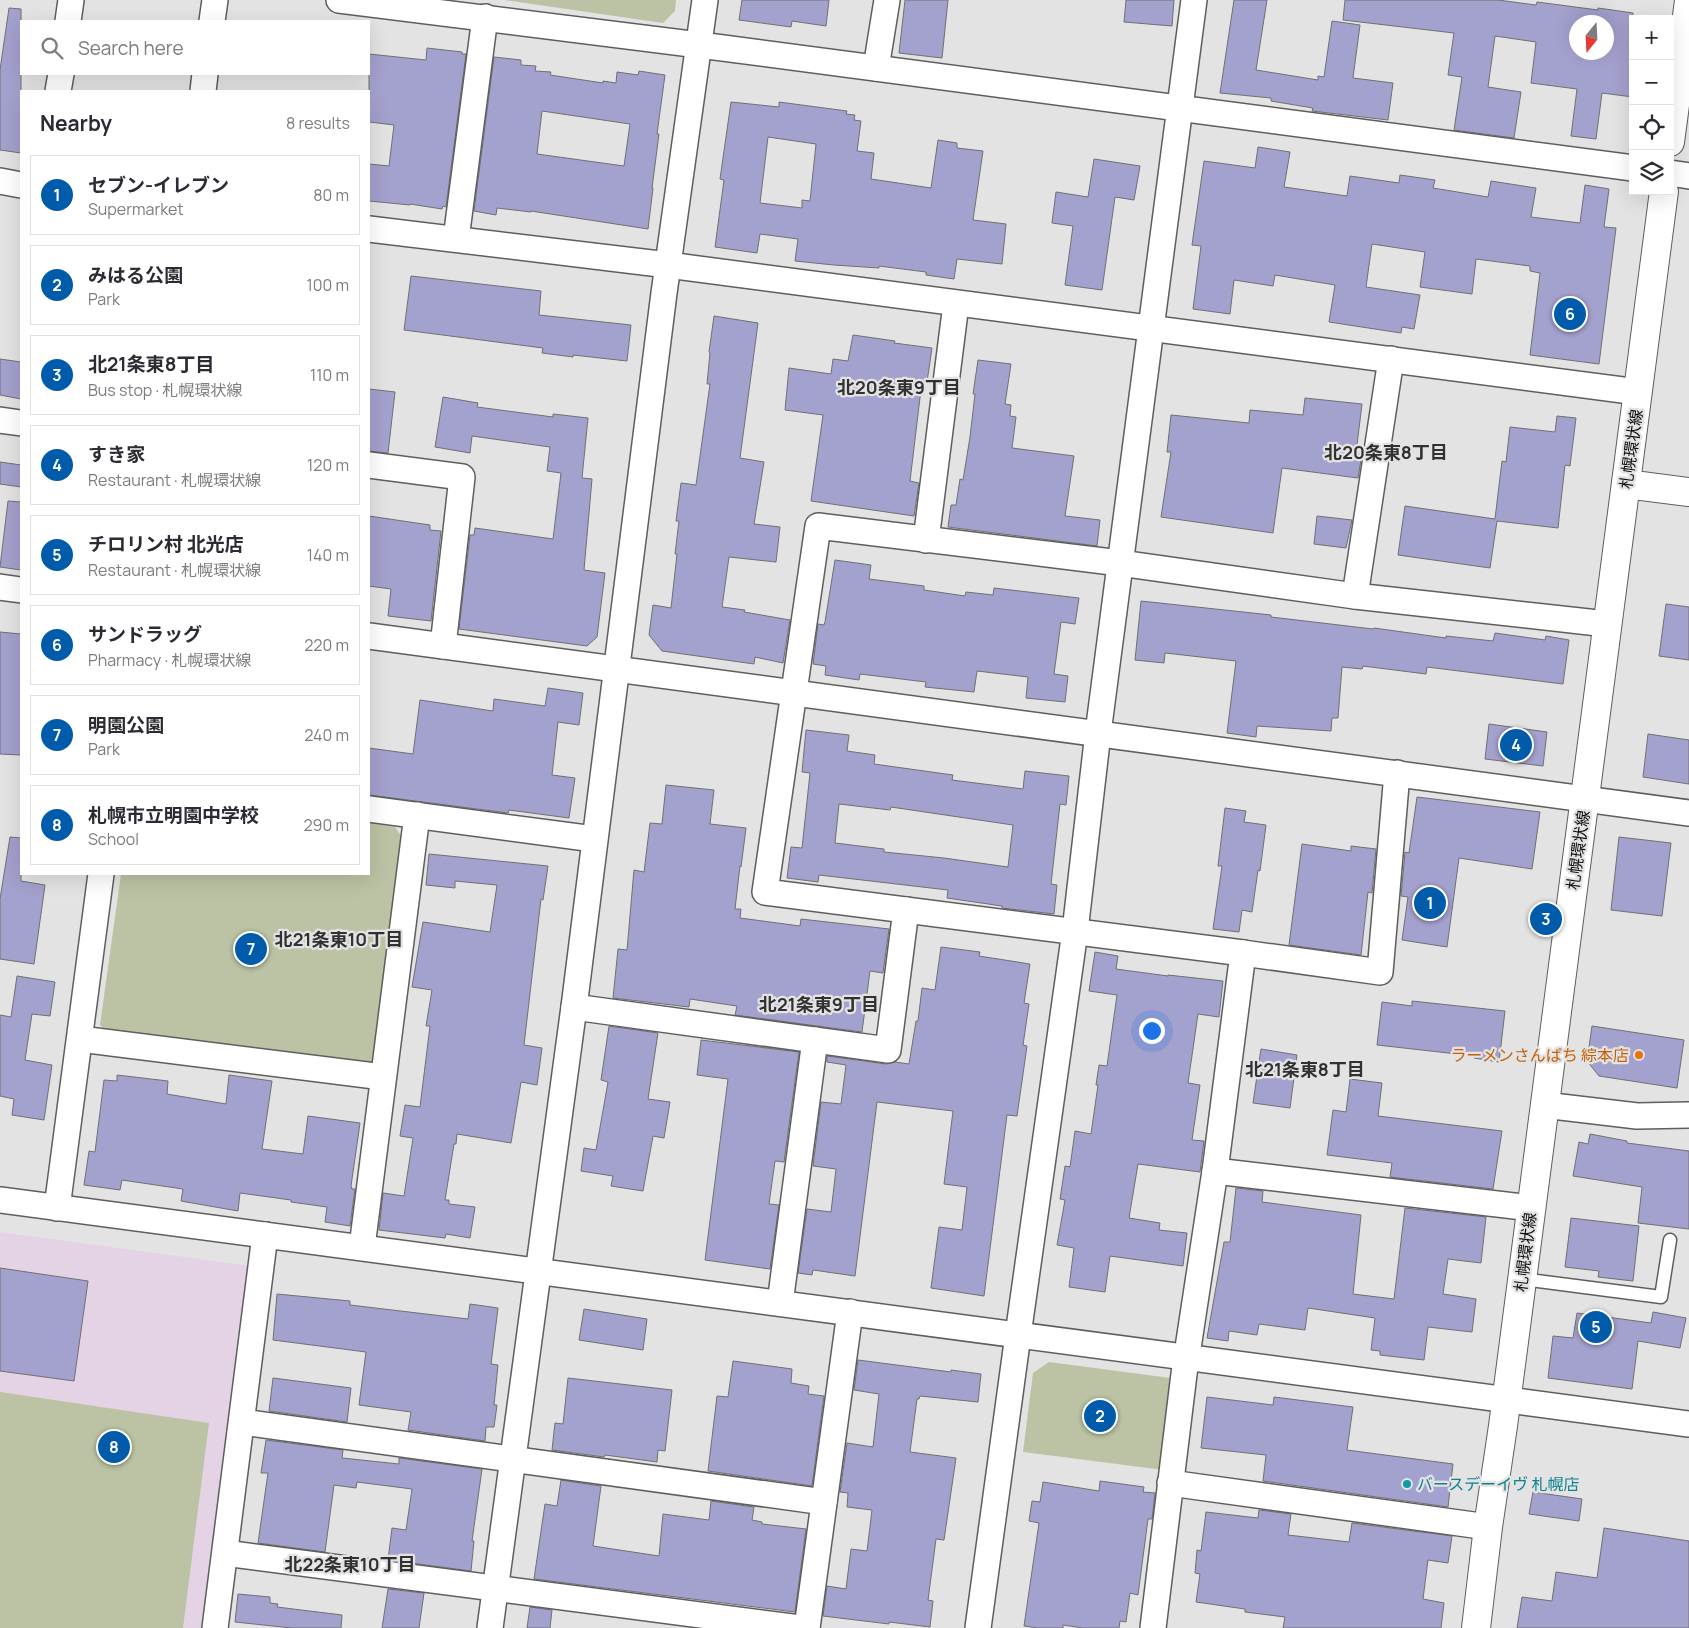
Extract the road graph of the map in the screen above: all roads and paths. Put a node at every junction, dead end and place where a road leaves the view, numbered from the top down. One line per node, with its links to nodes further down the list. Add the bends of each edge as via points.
1 (71, 0): 11 (street)
2 (215, 0): 12 (street)
3 (339, 0): 9 (street)
4 (705, 0): 13 (street)
5 (887, 0): 14 (street)
6 (1194, 0): 19 (street)
7 (1680, 0): 8 (street)
8 (1689, 1): 20 (main road)
9 (395, 4): 10 (street)
10 (486, 17): 13 (street); 28 (street)
11 (68, 20)
12 (212, 20)
13 (698, 45): 14 (street); 29 (street)
14 (876, 68): 19 (street)
15 (61, 75): 17 (street)
16 (205, 75): 18 (street)
17 (58, 90)
18 (203, 90)
19 (1179, 108): 21 (street); 31 (street)
20 (1674, 112)
21 (1629, 167)
22 (1674, 174): 23 (street)
23 (1689, 176)
24 (0, 182): 25 (street)
25 (20, 184)
26 (1663, 195): 33 (main road, 札幌環状線)
27 (370, 229): 28 (street)
28 (456, 239): 29 (street)
29 (668, 265): 30 (street); 47 (street)
30 (956, 304): 31 (street); 39 (street)
31 (1151, 328): 32 (street); 40 (street)
32 (1391, 358): 33 (street); 43 (street)
33 (1638, 392): 37 (main road, 札幌環状線)
34 (0, 420): 35 (street)
35 (20, 422)
36 (370, 466): 46 (street, via 462,477)
37 (1626, 484): 38 (main road); 44 (main road, 札幌環状線)
38 (1689, 492)
39 (926, 540): 40 (street); 48 (street, via 818,526)
40 (1120, 563): 43 (street); 49 (street)
41 (0, 587): 42 (street)
42 (20, 590)
43 (1355, 596): 44 (street)
44 (1607, 624): 51 (main road, 札幌環状線)
45 (370, 636): 46 (street)
46 (443, 646): 47 (street)
47 (616, 668): 48 (street); 55 (street)
48 (794, 692): 49 (street); 57 (street, via 765,892)
49 (1098, 733): 50 (street); 58 (street)
50 (1397, 773): 51 (street); 59 (street, via 1380,972)
51 (1585, 799): 53 (street); 64 (main road, 札幌環状線)
52 (370, 809): 54 (street)
53 (1689, 812)
54 (417, 815): 55 (street); 63 (street)
55 (594, 839): 60 (street)
56 (102, 875): 61 (street)
57 (906, 910): 58 (street); 62 (street, via 888,1050)
58 (1075, 931): 59 (street); 77 (street)
59 (1243, 952): 66 (street)
60 (574, 1007): 62 (street); 73 (street)
61 (80, 1040): 63 (street); 68 (street)
62 (816, 1040): 75 (street)
63 (383, 1078): 72 (street)
64 (1544, 1105): 65 (street, via 1637,1116); 69 (main road, 札幌環状線)
65 (1689, 1116)
66 (1216, 1171): 69 (street); 78 (street)
67 (0, 1200): 68 (street)
68 (57, 1208): 70 (street)
69 (1531, 1208): 74 (main road, 札幌環状線)
70 (265, 1235): 72 (street); 80 (street)
71 (1670, 1240): 74 (lane, via 1661,1297)
72 (362, 1247): 73 (street)
73 (539, 1271): 75 (street); 82 (street)
74 (1522, 1279): 79 (main road, 札幌環状線)
75 (780, 1303): 76 (street)
76 (850, 1312): 77 (street); 84 (street)
77 (1018, 1335): 78 (street); 92 (street)
78 (1187, 1357): 79 (street); 83 (street)
79 (1506, 1399): 81 (street); 85 (main road, 札幌環状線)
80 (242, 1422): 82 (street); 86 (street)
81 (1689, 1424)
82 (512, 1460): 84 (street); 87 (street)
83 (1170, 1483): 85 (street); 93 (street)
84 (824, 1502): 91 (street)
85 (1488, 1527): 94 (main road, 札幌環状線)
86 (225, 1553): 87 (street); 88 (street)
87 (495, 1588): 89 (street); 90 (street)
88 (215, 1628)
89 (490, 1628)
90 (800, 1628)
91 (807, 1628)
92 (978, 1628)
93 (1153, 1628)
94 (1476, 1628)

